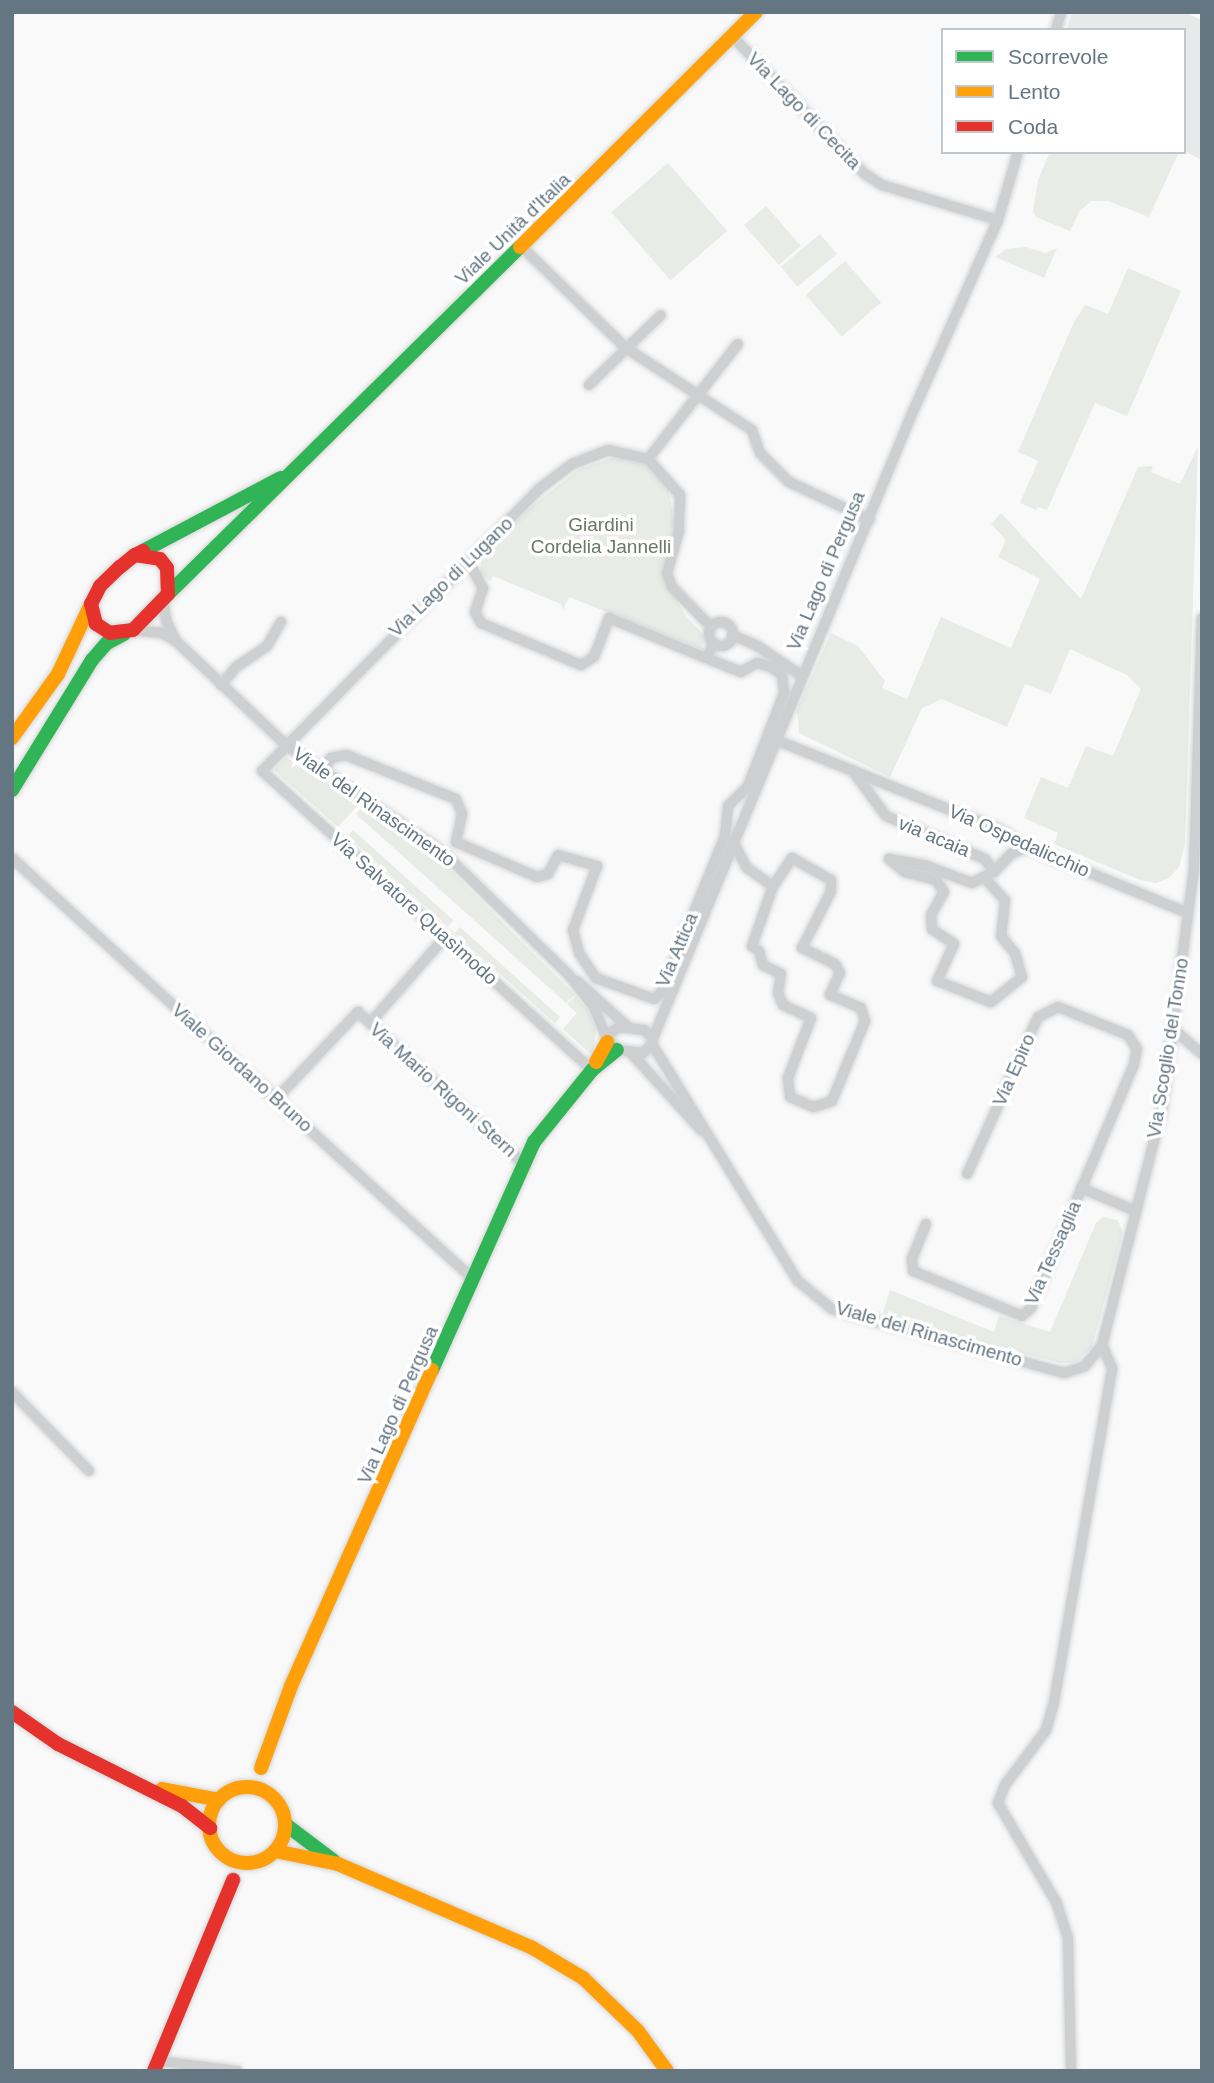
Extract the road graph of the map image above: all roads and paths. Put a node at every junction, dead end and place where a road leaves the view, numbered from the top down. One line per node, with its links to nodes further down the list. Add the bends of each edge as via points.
1 (756, 12): 2 (main road, Viale Unità d'Italia)
2 (732, 36): 4 (street, Via Lago di Cecita, via 865,174 882,185); 5 (main road, Viale Unità d'Italia)
3 (1017, 154): 4 (street, Via Lago di Pergusa)
4 (998, 220): 13 (street, Via Lago di Pergusa)
5 (522, 247): 8 (street); 12 (main road, Viale Unità d'Italia)
6 (661, 315): 8 (street)
7 (738, 344): 10 (street)
8 (626, 348): 9 (street); 10 (street)
9 (589, 386)
10 (697, 394): 11 (street); 13 (street, via 752,430 760,453 789,482)
11 (648, 459): 15 (street, Via Lago di Lugano, via 608,450 572,464 539,489); 20 (street, via 680,495 679,531 667,573 672,587)
12 (294, 470): 14 (main road, Viale Unità d'Italia); 16 (main road, Viale Unità d'Italia)
13 (870, 520): 26 (street, Via Lago di Pergusa)
14 (135, 555): 16 (main road, via 160,559 167,568); 17 (main road, Viale Unità d'Italia, via 100,586)
15 (468, 562): 25 (street, via 483,588 475,612 481,623 581,665 594,657 609,618); 30 (street, Via Lago di Lugano)
16 (166, 597): 21 (main road, Viale Unità d'Italia); 23 (street, Viale del Rinascimento, via 166,620)
17 (91, 604): 21 (main road, via 96,624 110,633); 28 (main road, Viale Unità d'Italia, via 58,674)
18 (1202, 618): 41 (street, Via Scoglio del Tonno, via 1194,867)
19 (281, 622): 27 (street, via 267,646 236,667)
20 (711, 627): 22 (street, via 725,623); 24 (street)
21 (129, 632): 23 (street, Viale del Rinascimento, via 162,633); 33 (main road, Viale Unità d'Italia, via 107,643 92,660)
22 (732, 635): 24 (street, via 725,645); 26 (street, via 756,645)
23 (176, 641): 27 (street, Viale del Rinascimento)
24 (714, 643): 25 (street)
25 (706, 658): 34 (street, via 741,672 757,663 771,667 786,683 748,786)
26 (802, 676): 29 (street, Via Lago di Pergusa)
27 (221, 685): 30 (street, Viale del Rinascimento)
28 (12, 738)
29 (776, 740): 31 (street, Via Ospedalicchio); 35 (street, Via Lago di Pergusa)
30 (285, 744): 32 (street, Viale del Rinascimento); 42 (street, Via Salvatore Quasìmodo, via 258,767)
31 (850, 768): 37 (street, Via Ospedalicchio, via 1002,831); 39 (street, via acaia, via 886,816 985,859)
32 (324, 769): 34 (street, Via Attica, via 331,758 345,755 456,799 462,814 456,842 537,877 548,874 558,855 597,866 573,930 579,953 596,978 642,998 654,999 661,993 725,836); 43 (street, Viale del Rinascimento, via 444,853)
33 (12, 790)
34 (728, 806): 35 (street)
35 (745, 814): 36 (street, Via Lago di Pergusa)
36 (733, 841): 40 (street, via 747,868); 44 (street, Via Lago di Pergusa)
37 (1027, 848): 39 (street, via 1010,854); 41 (street, Via Ospedalicchio)
38 (12, 858): 52 (street, Viale Giordano Bruno)
39 (989, 874): 39 (street, via acaia, via 1004,901 1001,936 1015,953 1022,976 991,1002 937,981 954,944 932,929 931,915 944,892 936,880 905,872 889,859 924,865 972,883)
40 (773, 886): 40 (street, via 752,946 759,951 763,965 781,974 778,993 783,1005 811,1018 788,1078 790,1097 814,1107 832,1101 865,1021 861,1008 830,995 841,973 835,964 802,948 831,891 831,880 792,858)
41 (1188, 914): 47 (street, Via Scoglio del Tonno)
42 (445, 937): 45 (street); 51 (street, Via Salvatore Quasìmodo)
43 (569, 975): 46 (street); 49 (street, Viale del Rinascimento)
44 (664, 1004): 46 (street); 48 (street, Via Lago di Pergusa)
45 (370, 1023): 52 (street, Via Mario Rigoni Stern, via 358,1012); 54 (street, Via Mario Rigoni Stern)
46 (632, 1028): 48 (street); 49 (street, via 614,1028)
47 (1172, 1028): 50 (street); 57 (street, Via Scoglio del Tonno, via 1162,1109)
48 (653, 1041): 49 (street, via 643,1053); 53 (street, Viale del Rinascimento)
49 (615, 1045): 51 (main road, Via Lago di Pergusa); 53 (street, Viale del Rinascimento)
50 (1202, 1054)
51 (592, 1070): 54 (main road, Via Lago di Pergusa, via 551,1118)
52 (276, 1099): 59 (street, Viale Giordano Bruno)
53 (707, 1135): 60 (street, Viale del Rinascimento, via 798,1280 832,1309 1064,1373 1085,1366)
54 (524, 1164): 59 (main road, Via Lago di Pergusa)
55 (967, 1174): 56 (street, Via Epiro, via 1038,1017 1058,1007 1128,1034 1137,1049)
56 (1081, 1188): 57 (street); 58 (street, Via Tessaglia, via 1031,1308 1022,1316 913,1271 912,1258)
57 (1136, 1211): 60 (street, Via Scoglio del Tonno)
58 (926, 1224)
59 (472, 1278): 64 (main road, Via Lago di Pergusa, via 439,1364 291,1686)
60 (1102, 1345): 79 (street, via 1112,1368 1054,1702 1046,1730 1005,1785 998,1802 1056,1902 1068,1938)
61 (12, 1392): 62 (street)
62 (89, 1471)
63 (12, 1712): 65 (main road, via 58,1744)
64 (261, 1768): 66 (main road, Via Lago di Pergusa); 67 (main road)
65 (141, 1783): 68 (main road); 70 (main road)
66 (242, 1788): 67 (main road); 68 (main road)
67 (271, 1796): 69 (main road)
68 (219, 1800): 70 (main road)
69 (285, 1824): 71 (main road); 74 (main road)
70 (210, 1828): 72 (main road)
71 (275, 1851): 73 (main road); 74 (main road)
72 (225, 1856): 73 (main road); 75 (main road)
73 (252, 1863): 75 (main road)
74 (338, 1864): 78 (main road, via 459,1912 583,1978 638,2031)
75 (233, 1880): 76 (main road)
76 (157, 2066): 77 (street)
77 (237, 2071)
78 (667, 2071)
79 (1071, 2071)

